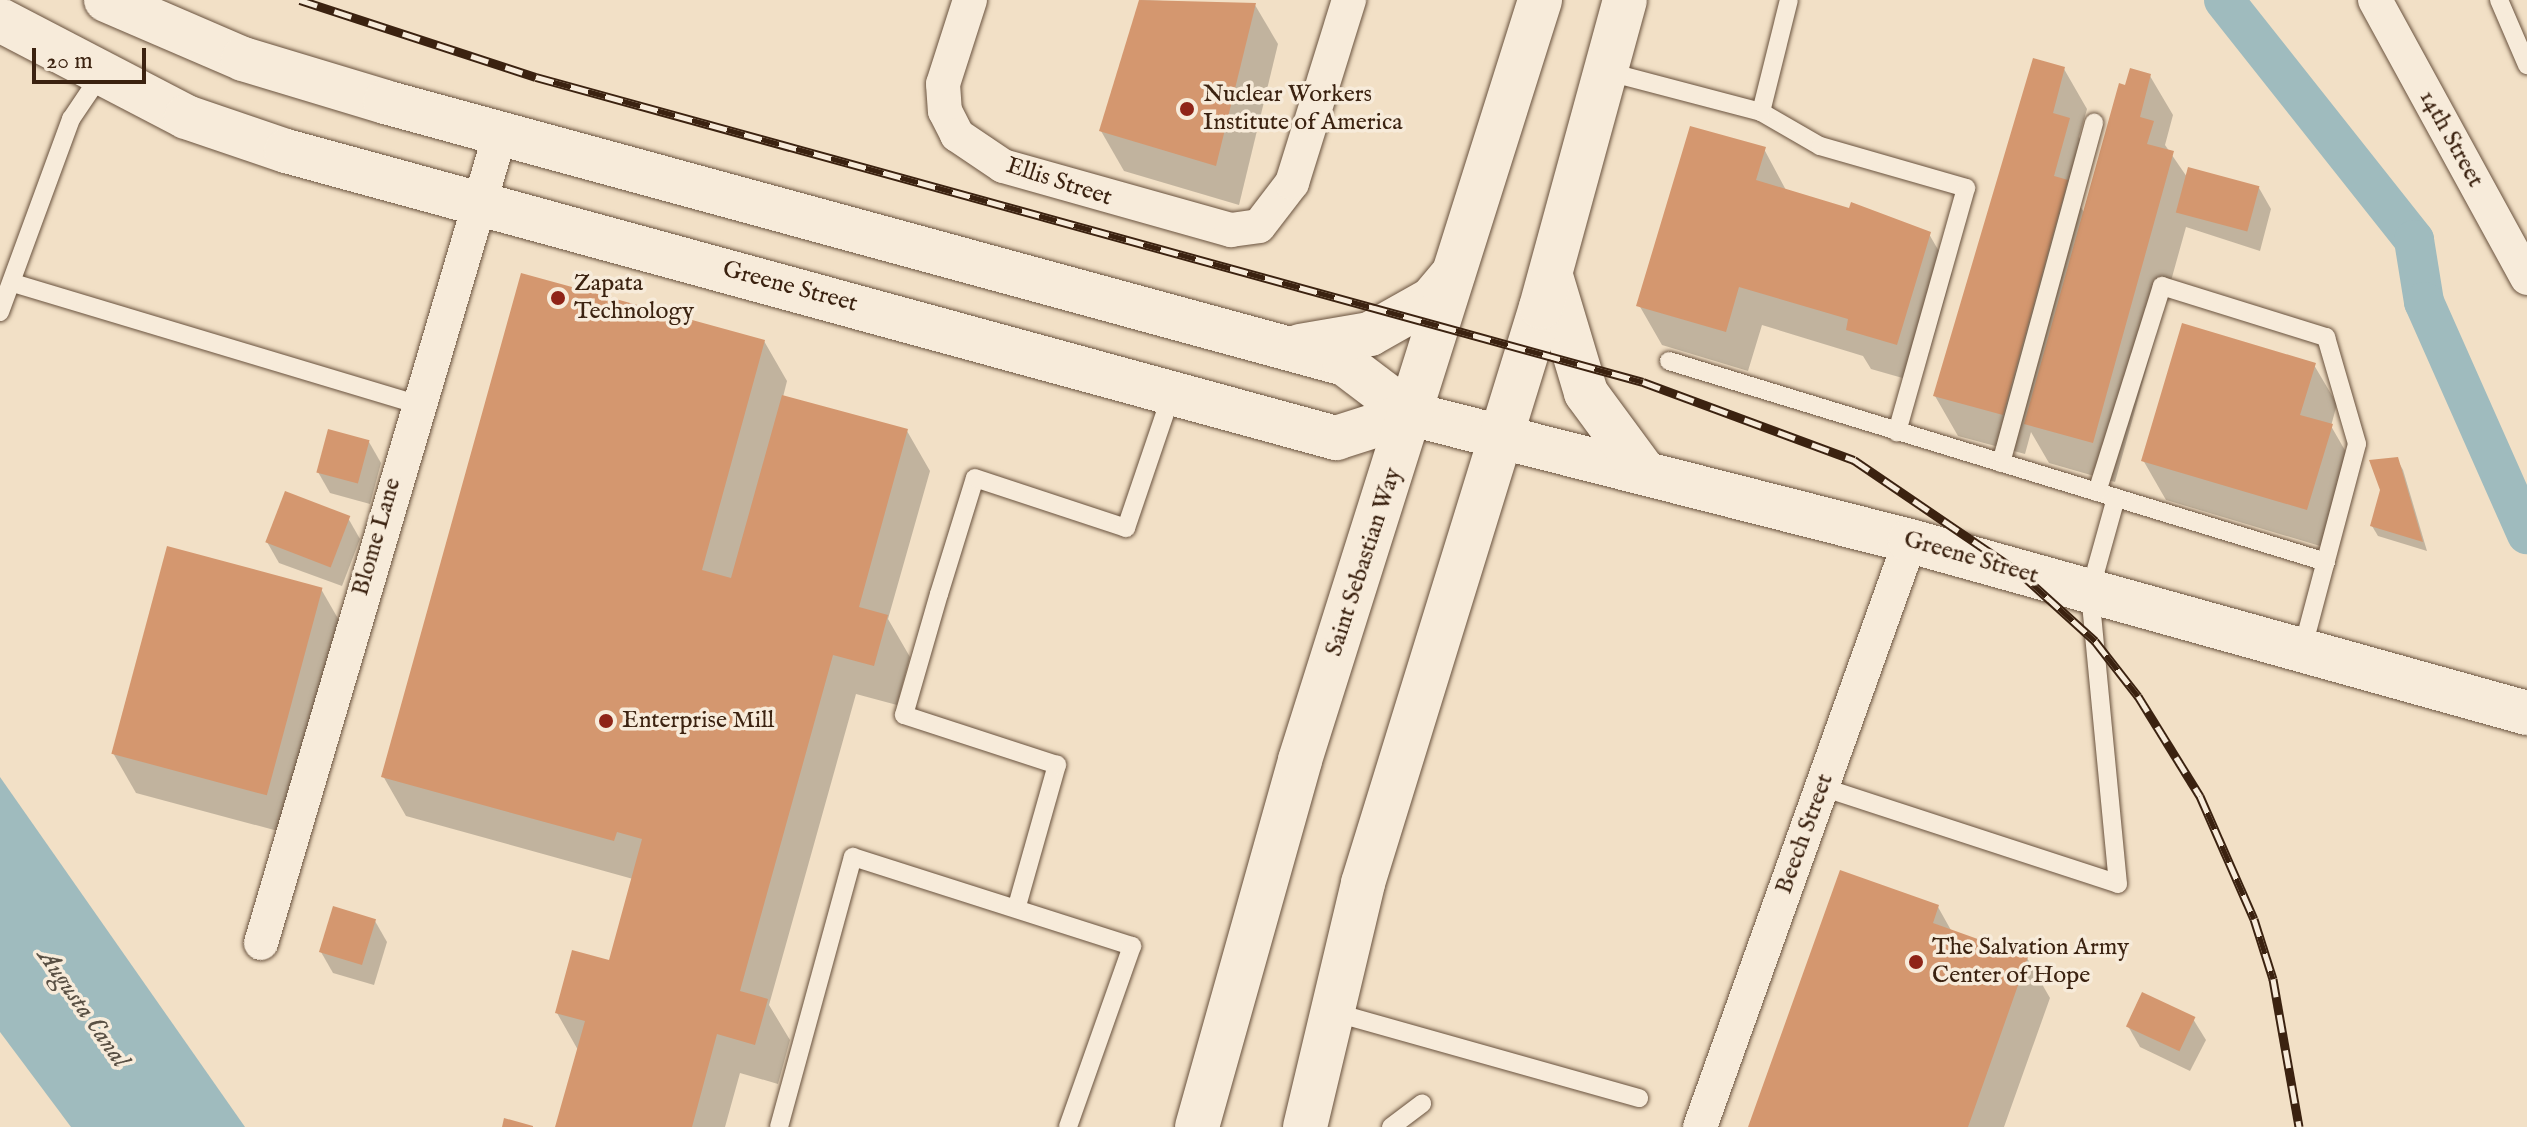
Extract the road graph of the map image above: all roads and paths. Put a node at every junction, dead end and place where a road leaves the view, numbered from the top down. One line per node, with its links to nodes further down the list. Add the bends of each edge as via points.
1 (106, 0): 15 (main road, Greene Street, via 243,59)
2 (970, 0): 3 (street, Ellis Street, via 944,98 957,135 981,154 1198,225 1259,226 1292,183)
3 (1349, 0)
4 (1540, 0): 17 (main road, Saint Sebastian Way)
5 (1625, 0): 11 (main road)
6 (1789, 0): 13 (lane)
7 (2499, 0): 10 (lane)
8 (2380, 2): 19 (street, 14th Street)
9 (0, 20): 12 (main road, Greene Street)
10 (2527, 65)
11 (1605, 71): 13 (lane); 18 (main road)
12 (100, 76): 16 (main road, Greene Street, via 286,151); 20 (lane, via 71,119)
13 (1761, 112): 27 (lane, via 1820,146 1966,188)
14 (2094, 122): 29 (lane)
15 (500, 134): 16 (street, Blome Lane); 22 (main road, Greene Street)
16 (479, 203): 24 (main road, Greene Street); 25 (street, Blome Lane)
17 (1455, 272): 22 (main road, via 1432,299 1370,334 1292,347); 26 (main road, Saint Sebastian Way)
18 (1550, 272): 28 (main road); 30 (main road, via 1586,393)
19 (2527, 278)
20 (13, 283): 21 (lane); 25 (lane)
21 (0, 312)
22 (1269, 343): 26 (main road, Greene Street, via 1345,364)
23 (1669, 361): 27 (lane)
24 (1173, 391): 26 (main road, Greene Street, via 1336,438); 39 (lane, via 1126,528 975,478 939,594 904,715 1057,765)
25 (416, 404): 40 (street, Blome Lane)
26 (1411, 414): 28 (main road, Greene Street); 46 (main road, Saint Sebastian Way, via 1300,760)
27 (1897, 432): 29 (lane)
28 (1499, 436): 30 (main road, Greene Street); 41 (main road, via 1363,883)
29 (2001, 463): 31 (lane)
30 (1645, 473): 33 (main road, Greene Street)
31 (2097, 492): 32 (lane); 34 (lane, via 2162,286 2326,337 2357,444)
32 (2116, 498): 34 (lane); 35 (lane)
33 (1910, 541): 35 (main road, Greene Street); 38 (street, Beech Street)
34 (2326, 562): 36 (lane)
35 (2090, 591): 36 (main road, Greene Street); 38 (lane, via 2118,884)
36 (2302, 650): 37 (main road, Greene Street)
37 (2527, 713)
38 (1822, 787): 49 (street, Beech Street)
39 (1017, 906): 44 (lane, via 853,857); 45 (lane, via 1132,946)
40 (261, 943)
41 (1333, 1012): 42 (lane); 47 (main road)
42 (1639, 1098)
43 (1422, 1104): 48 (lane)
44 (779, 1127)
45 (1068, 1127)
46 (1197, 1127)
47 (1305, 1127)
48 (1391, 1127)
49 (1700, 1127)

